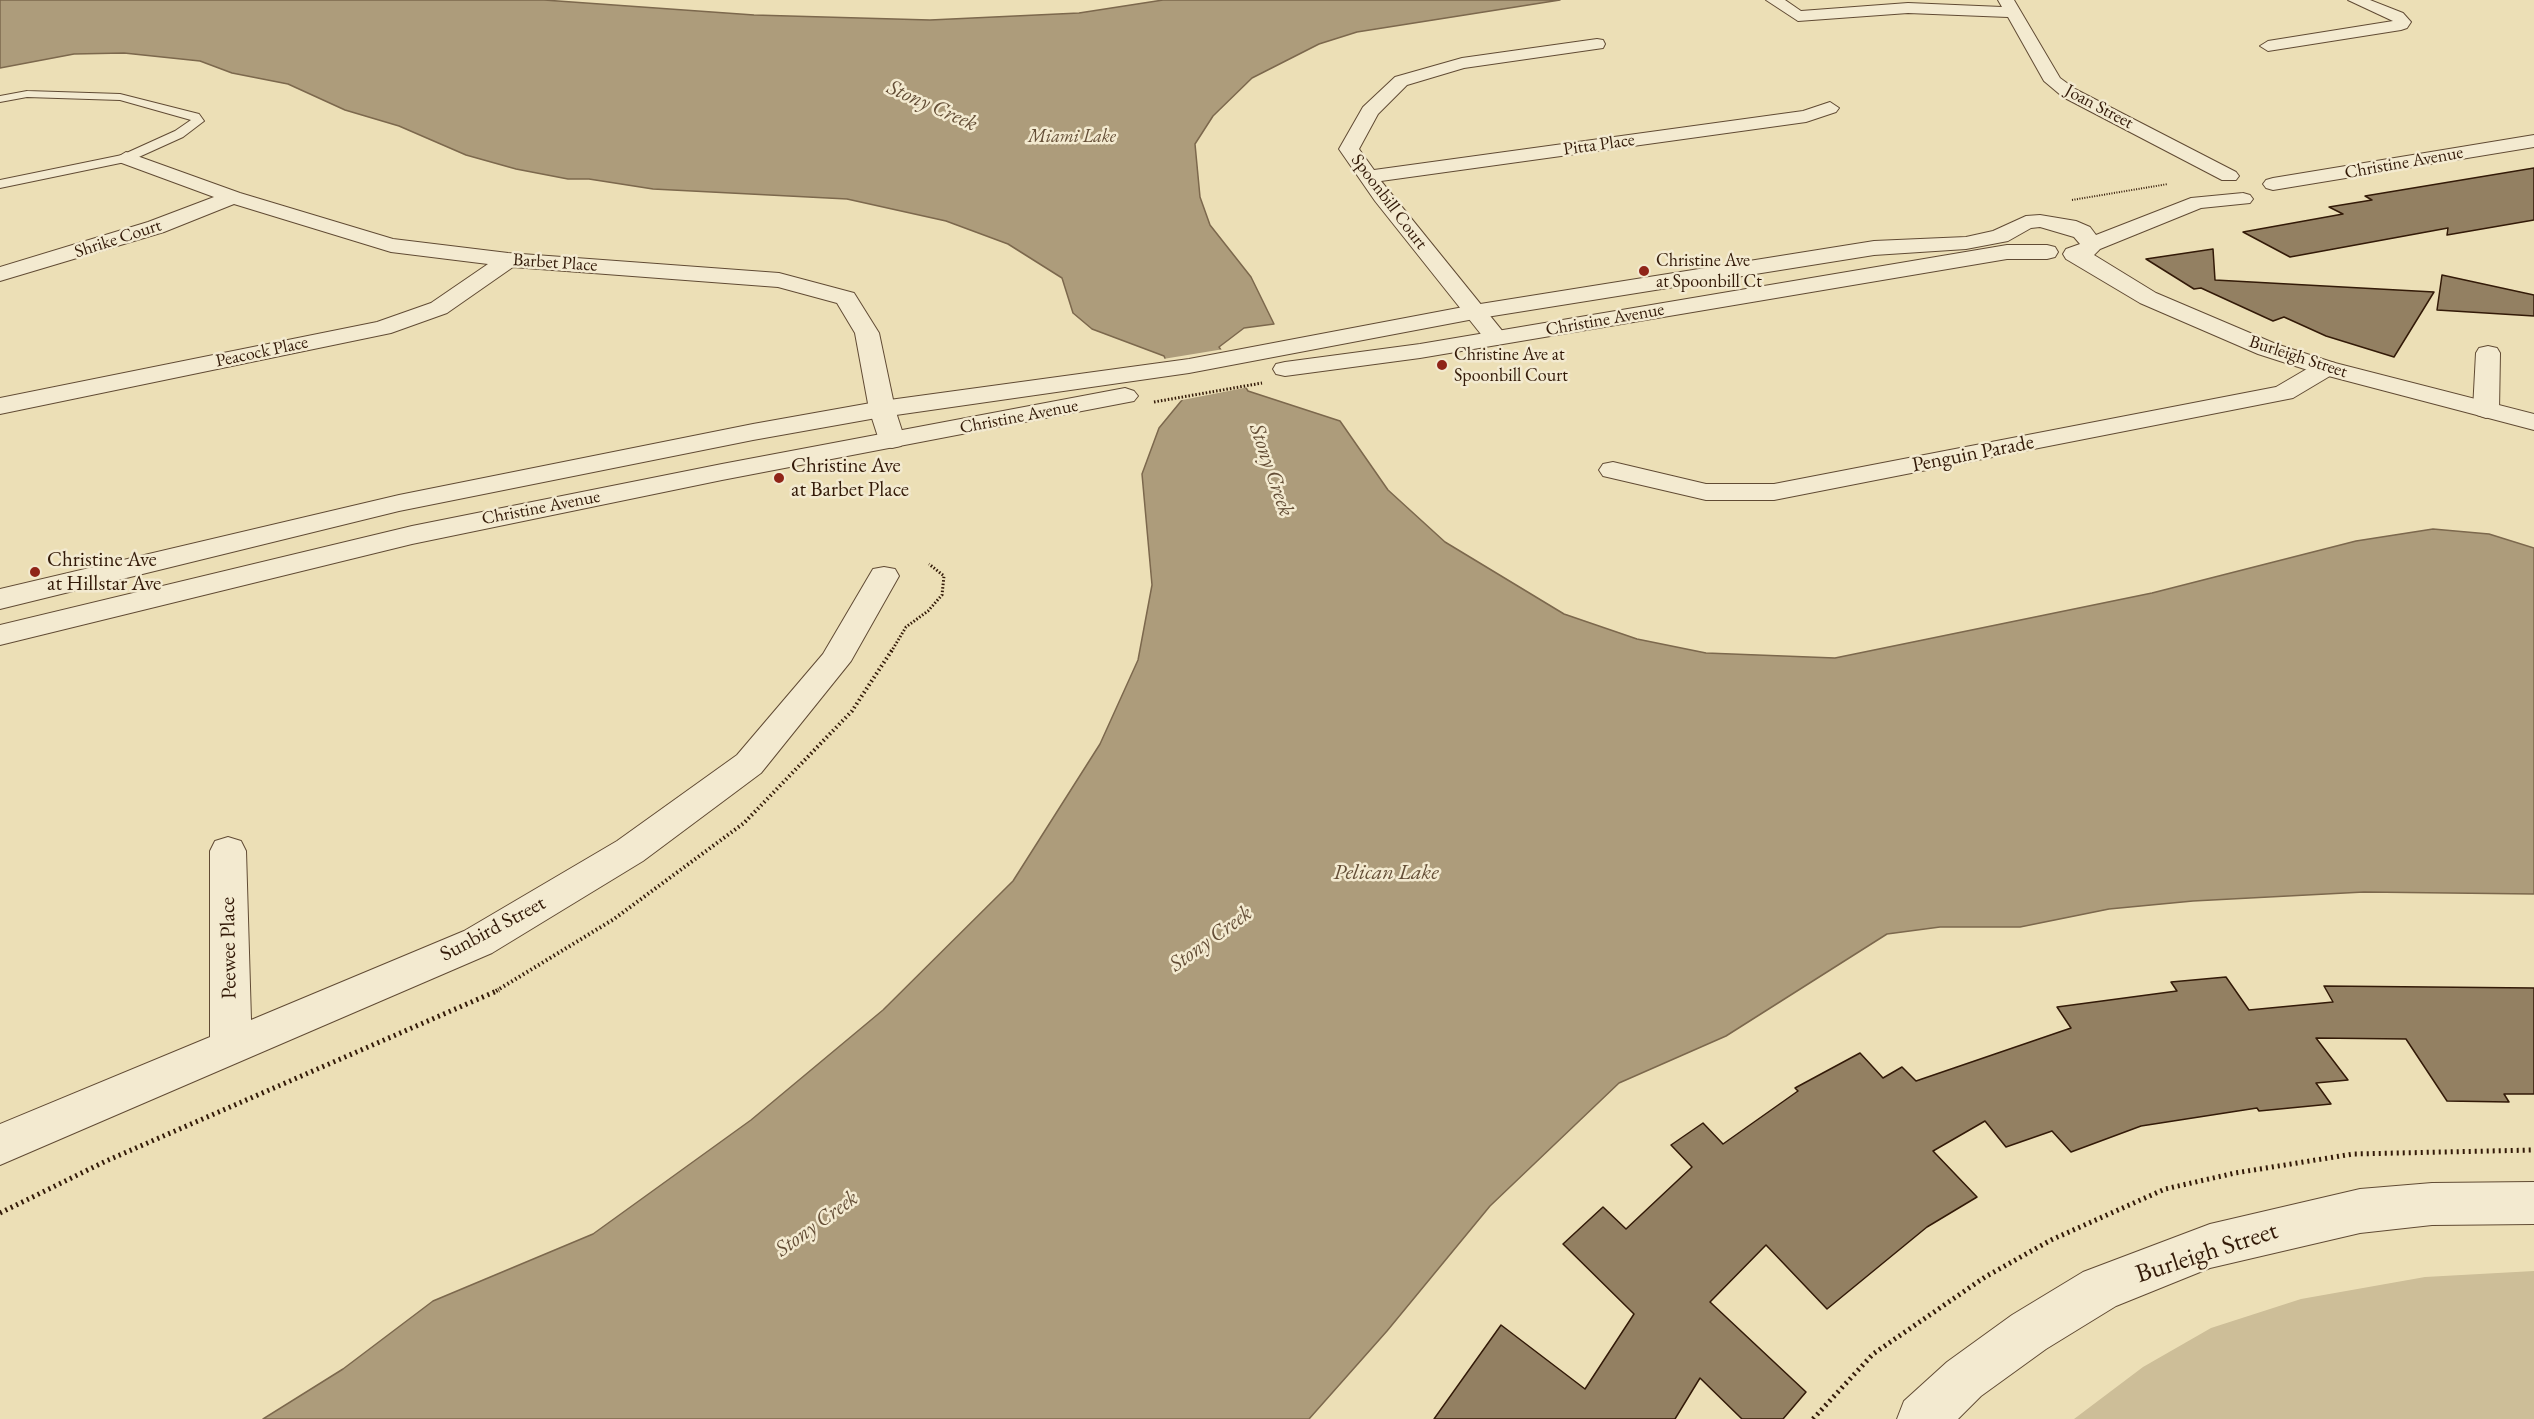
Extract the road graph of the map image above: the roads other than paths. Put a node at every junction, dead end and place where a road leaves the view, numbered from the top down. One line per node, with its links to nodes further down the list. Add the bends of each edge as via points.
1 (1774, 0): 3 (street, via 1798,16)
2 (2356, 0): 5 (street, via 2403,22)
3 (2009, 6): 11 (street, Joan Street, via 2053,81 2069,93)
4 (1597, 44): 10 (street, Spoonbill Court, via 1462,63 1401,81 1370,111 1348,149)
5 (2268, 46)
6 (0, 99): 9 (lane, via 27,94 120,97 198,121 179,135)
7 (1830, 108): 10 (street, Pitta Place, via 1806,116)
8 (2534, 141): 11 (street, Christine Avenue)
9 (126, 158): 12 (lane); 13 (street, Barbet Place)
10 (1368, 177): 21 (street, Spoonbill Court)
11 (2245, 180): 14 (street, Joan Street, via 2226,193); 14 (street, via 2283,192 2280,199 2265,202); 15 (street, Christine Avenue, via 2099,218)
12 (0, 184)
13 (233, 197): 19 (street, Barbet Place, via 391,245); 20 (street, Shrike Court, via 156,228)
14 (2243, 199): 17 (street, via 2198,202)
15 (2053, 222): 16 (street, Christine Avenue, via 2026,222); 17 (street, Burleigh Street, via 2082,232)
16 (2012, 229): 18 (street, via 2013,236 2022,243); 21 (street, Christine Avenue, via 1988,240 1874,248)
17 (2084, 249): 18 (street); 24 (street, Burleigh Street, via 2148,298 2211,327)
18 (2047, 252): 22 (street, Christine Avenue, via 2007,252)
19 (508, 260): 27 (street, Peacock Place, via 439,308 383,328); 28 (street, Barbet Place, via 779,280 846,298 867,333)
20 (0, 274)
21 (1474, 312): 22 (street, Spoonbill Court); 25 (street, Christine Avenue)
22 (1496, 338): 25 (street, Christine Avenue)
23 (2488, 353): 29 (street)
24 (2326, 368): 29 (street, Burleigh Street); 32 (street, Penguin Parade, via 2284,393 1774,492 1706,492)
25 (1262, 369): 26 (street, Christine Avenue)
26 (1134, 391): 28 (street, Christine Avenue); 31 (street, Christine Avenue)
27 (0, 406)
28 (882, 409): 31 (street, Barbet Place); 34 (street, Christine Avenue, via 399,503)
29 (2486, 410): 30 (street, Burleigh Street)
30 (2534, 422)
31 (892, 440): 35 (street, Christine Avenue, via 412,535)
32 (1612, 470)
33 (884, 576): 37 (street, Sunbird Street, via 835,661 749,764 630,851 478,942)
34 (0, 599)
35 (0, 635)
36 (228, 851): 37 (street, Peewee Place)
37 (231, 1045): 38 (street, Sunbird Street)
38 (0, 1145)
39 (2534, 1203): 40 (street, Burleigh Street, via 2432,1204 2360,1211 2210,1246 2100,1289 1964,1379)
40 (1922, 1419)

